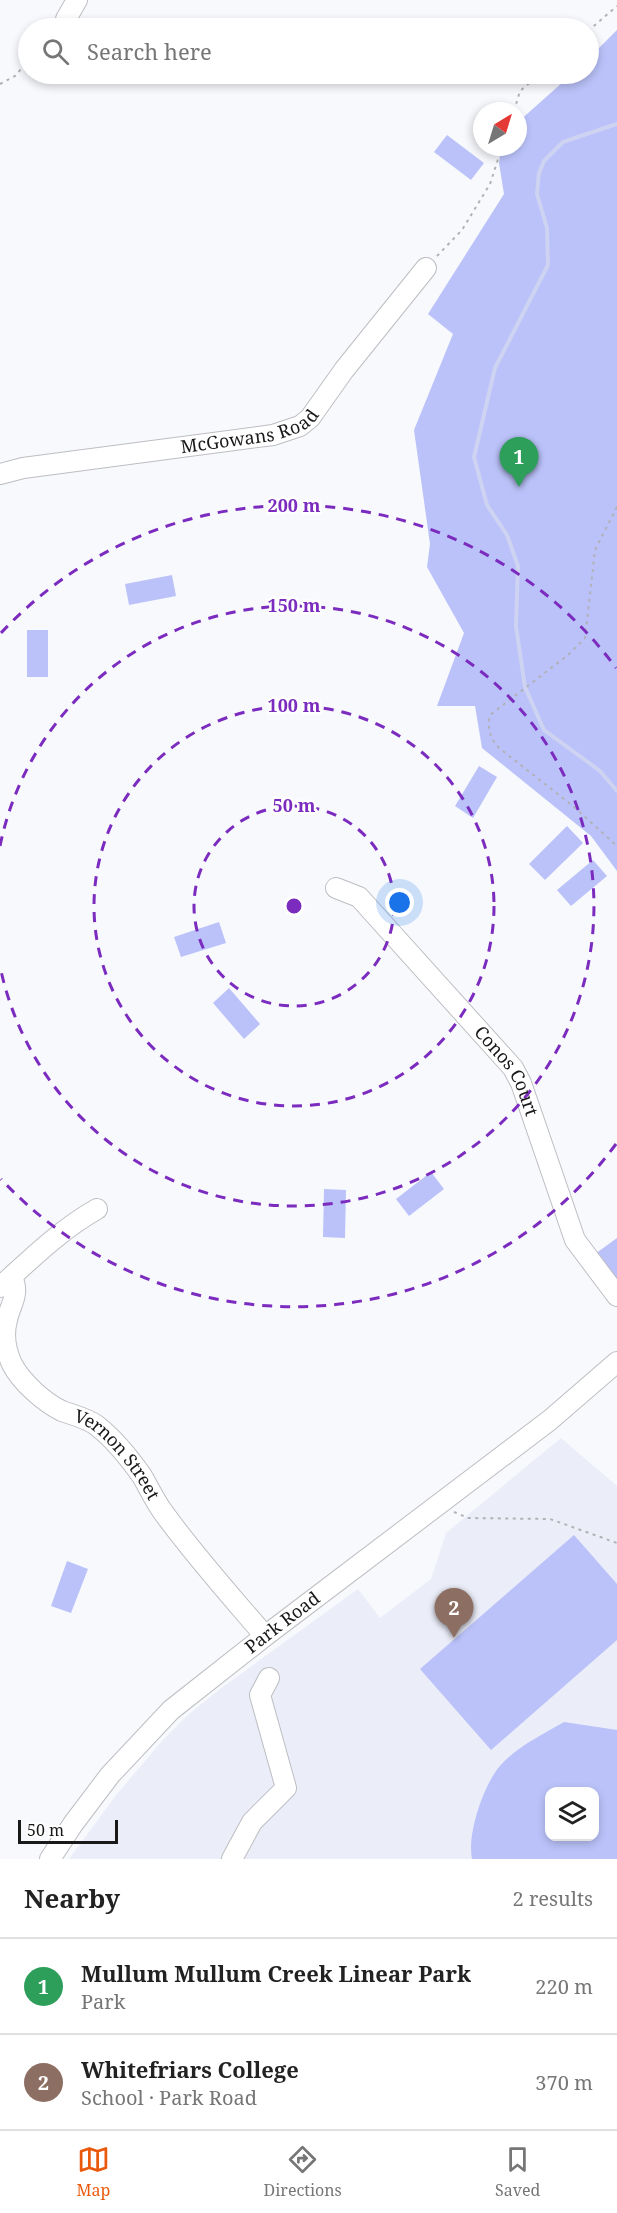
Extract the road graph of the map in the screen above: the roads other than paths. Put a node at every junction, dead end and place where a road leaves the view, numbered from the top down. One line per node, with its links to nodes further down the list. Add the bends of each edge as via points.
1 (76, 0): 2 (street)
2 (67, 18)
3 (426, 268): 4 (street, McGowans Road, via 320,406 300,426 273,435)
4 (0, 474)
5 (336, 888): 8 (street, Conos Court, via 359,897 513,1068 575,1240)
6 (97, 1209): 7 (street, via 54,1238)
7 (6, 1282): 12 (street, Vernon Street, via 16,1286 5,1335 13,1366 59,1410 95,1424 107,1435 141,1475 186,1542)
8 (617, 1296)
9 (617, 1362): 11 (street, Park Road)
10 (617, 1377): 11 (street, Park Road)
11 (550, 1420): 12 (street, Park Road)
12 (265, 1636): 14 (street, Park Road, via 171,1710 110,1775)
13 (269, 1678): 15 (street, via 260,1695 286,1788 252,1821)
14 (50, 1859)
15 (232, 1859)

